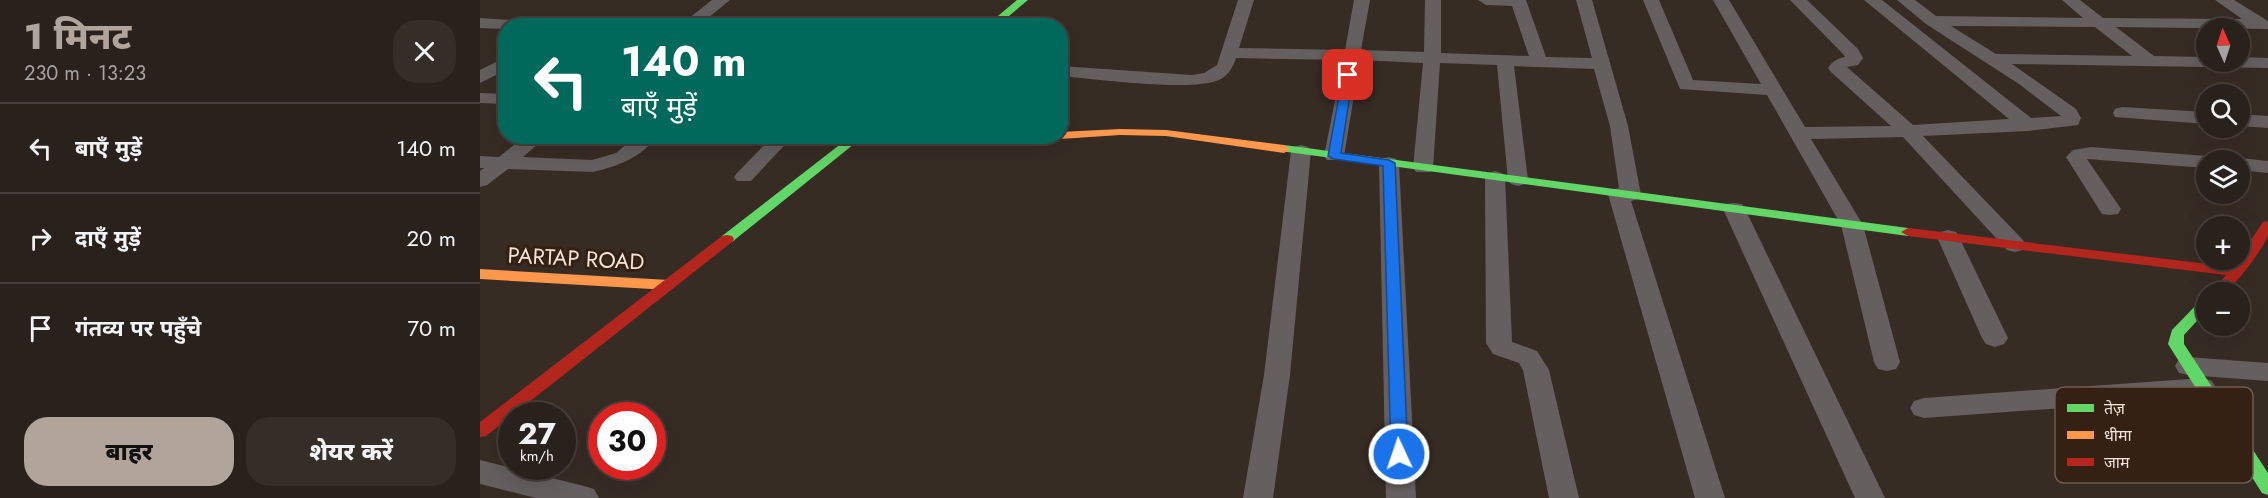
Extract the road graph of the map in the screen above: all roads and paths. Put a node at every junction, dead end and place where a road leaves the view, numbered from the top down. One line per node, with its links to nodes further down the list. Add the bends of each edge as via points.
1 (722, 0): 17 (street)
2 (1023, 0): 18 (street)
3 (1032, 0): 19 (street)
4 (1246, 0): 25 (street)
5 (1362, 0): 26 (street)
6 (1433, 0): 27 (street)
7 (1486, 0): 16 (street)
8 (1584, 0): 33 (street)
9 (1651, 0): 37 (street, via 1686,85)
10 (1721, 0): 37 (street)
11 (1798, 0): 45 (street, via 1852,53 1852,61 1837,68)
12 (1872, 0): 44 (street)
13 (1905, 0): 20 (street)
14 (2070, 0): 21 (street)
15 (2223, 0): 24 (street)
16 (1519, 1): 31 (street)
17 (698, 18)
18 (1000, 18)
19 (1010, 18)
20 (1932, 21): 21 (street); 28 (street)
21 (2097, 22): 24 (street); 30 (street)
22 (480, 23): 23 (street)
23 (498, 24)
24 (2265, 26)
25 (1228, 53): 26 (street); 35 (street, via 1221,73 1206,78)
26 (1352, 55): 27 (street); 54 (street)
27 (1432, 58): 29 (street); 61 (street)
28 (1992, 59): 30 (street); 44 (street, via 2072,118 2065,123)
29 (1505, 60): 31 (street); 63 (street)
30 (2150, 61): 32 (street)
31 (1539, 62): 33 (street)
32 (2268, 63)
33 (1602, 64): 65 (street, via 1619,126)
34 (498, 67): 36 (street)
35 (1068, 71)
36 (480, 78)
37 (1773, 90): 46 (street)
38 (480, 98): 39 (street)
39 (498, 99)
40 (2122, 113): 41 (street)
41 (2196, 117)
42 (2250, 121): 43 (street)
43 (2268, 122)
44 (2028, 125): 45 (street)
45 (1908, 130): 46 (street); 71 (street)
46 (1798, 133): 68 (street)
47 (1068, 136): 53 (street, via 1144,131)
48 (528, 144): 57 (street)
49 (638, 144): 57 (street, via 606,164 581,167)
50 (776, 144): 62 (street)
51 (837, 144): 75 (street)
52 (849, 144): 75 (street)
53 (1301, 151): 54 (street); 90 (street, via 1277,375)
54 (1334, 156): 58 (street)
55 (2196, 161): 67 (street, via 2080,154 2076,157 2079,163)
56 (480, 162): 57 (street)
57 (504, 163): 64 (street)
58 (1389, 163): 61 (street); 91 (street)
59 (2250, 165): 60 (street)
60 (2268, 166)
61 (1423, 168): 63 (street)
62 (744, 177)
63 (1506, 179): 65 (street); 92 (street, via 1499,343 1502,348 1528,357 1536,370)
64 (480, 181)
65 (1624, 194): 66 (street); 93 (street)
66 (1734, 209): 68 (street); 94 (street)
67 (2110, 209)
68 (1852, 225): 70 (street); 78 (street)
69 (2267, 230): 72 (street)
70 (1948, 237): 71 (street); 77 (street)
71 (2015, 245): 72 (street)
72 (2237, 272): 74 (street)
73 (480, 274): 75 (street, PARTAP ROAD)
74 (2227, 282)
75 (662, 284): 85 (street)
76 (2196, 314): 80 (street, via 2177,334 2175,344)
77 (1995, 338)
78 (1887, 362)
79 (2268, 372): 80 (street)
80 (2195, 377): 81 (street); 82 (street)
81 (2108, 387)
82 (2202, 387)
83 (2055, 393): 84 (street)
84 (1924, 408)
85 (481, 426)
86 (2253, 465): 88 (street)
87 (480, 472): 89 (street)
88 (2268, 488)
89 (584, 498)
90 (1258, 498)
91 (1401, 498)
92 (1563, 498)
93 (1710, 498)
94 (1870, 498)

